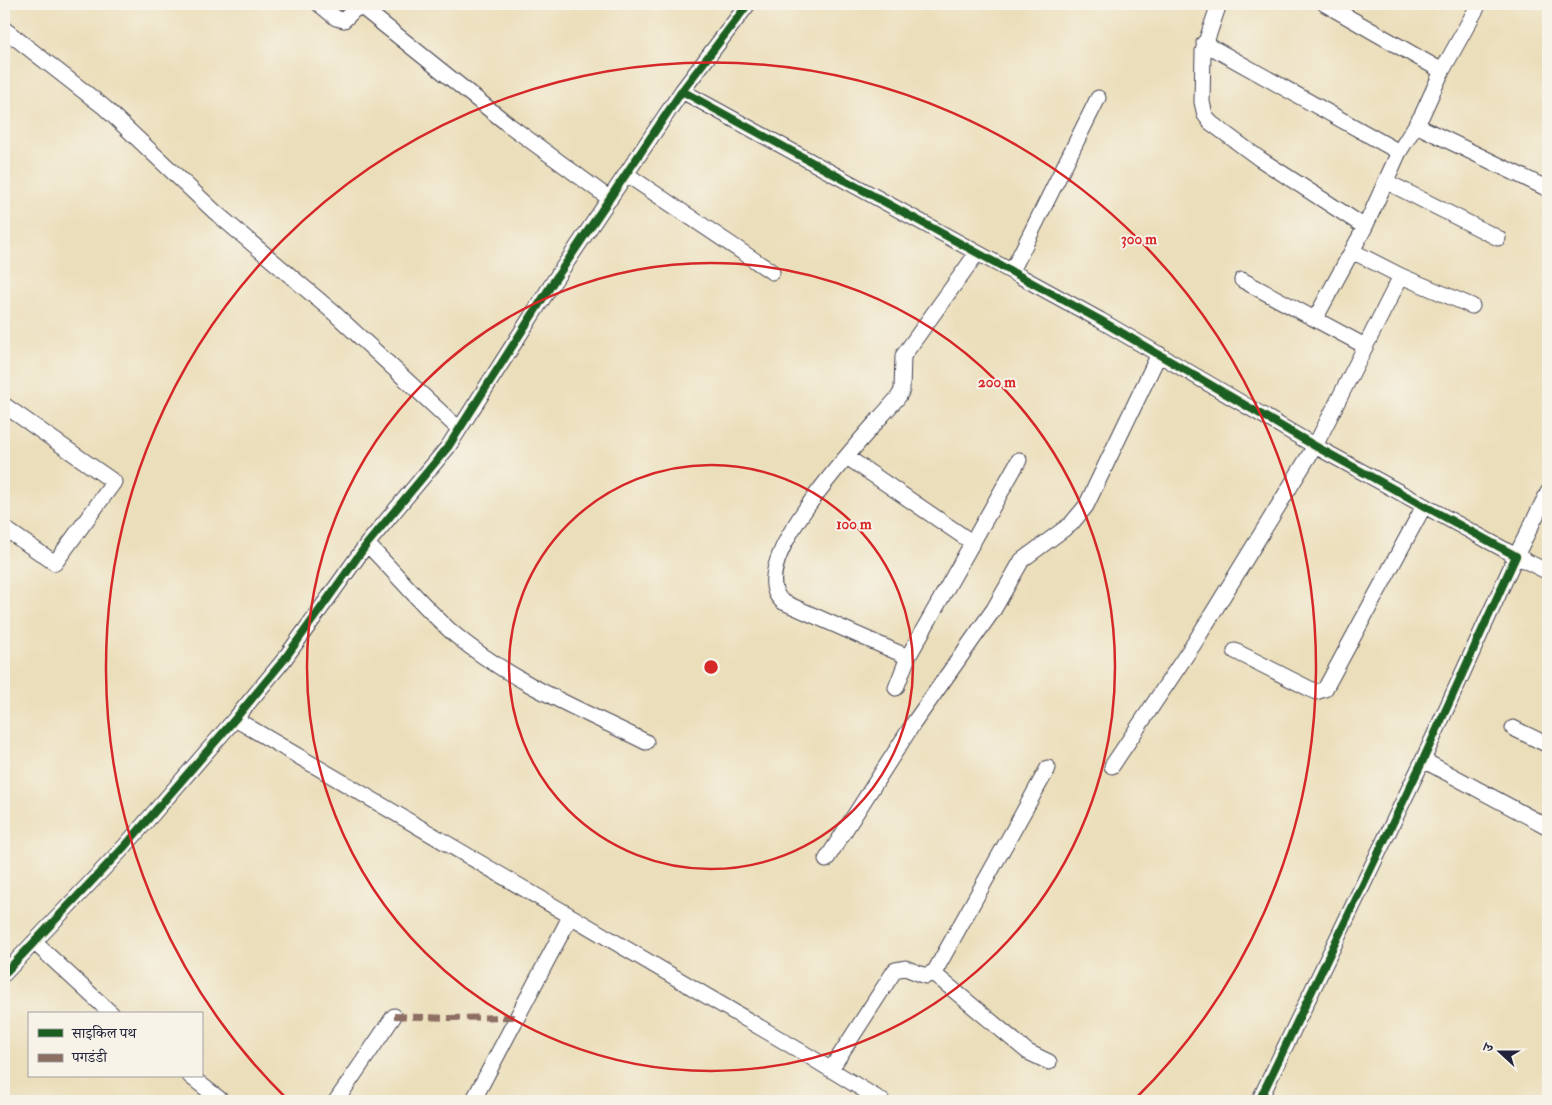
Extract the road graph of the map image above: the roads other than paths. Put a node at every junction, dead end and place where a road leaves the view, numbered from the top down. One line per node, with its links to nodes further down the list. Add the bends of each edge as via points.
1 (319, 4): 16 (street, via 336,18 344,20 356,7 363,8 509,125)
2 (748, 4): 9 (street)
3 (1219, 4): 7 (street)
4 (1325, 4): 8 (street)
5 (1479, 4): 8 (street)
6 (4, 29): 30 (street, via 104,107 215,212 333,312)
7 (1204, 43): 12 (street); 17 (street, via 1202,102 1211,123)
8 (1442, 71): 11 (street)
9 (682, 91): 13 (street); 20 (street)
10 (1098, 98): 21 (street)
11 (1416, 125): 12 (street); 15 (street)
12 (1399, 152): 14 (street)
13 (626, 174): 16 (street); 22 (street)
14 (1387, 182): 17 (street); 18 (street)
15 (1548, 189)
16 (610, 199): 30 (street)
17 (1365, 227): 19 (street)
18 (1498, 238)
19 (1352, 251): 23 (street); 26 (street)
20 (978, 253): 21 (street); 32 (street, via 903,356 900,396)
21 (1012, 271): 28 (street)
22 (772, 272)
23 (1401, 276): 25 (street); 27 (street)
24 (1242, 280): 26 (street)
25 (1472, 306)
26 (1315, 320): 27 (street)
27 (1365, 346): 31 (street)
28 (1159, 354): 31 (street); 52 (street, via 1086,506 1071,524 1022,560 994,609 913,724)
29 (4, 405): 36 (street, via 114,482 56,563)
30 (459, 429): 38 (street, via 448,447)
31 (1315, 446): 35 (street); 49 (street, via 1195,642)
32 (847, 457): 37 (street); 42 (street, via 800,516 773,571 776,597)
33 (1018, 460): 37 (street)
34 (1548, 492): 39 (street)
35 (1424, 506): 39 (street); 41 (street, via 1325,689 1316,692)
36 (4, 528)
37 (973, 543): 42 (street)
38 (367, 544): 44 (street, via 283,661); 46 (street, via 444,624 480,653 552,696)
39 (1516, 556): 40 (street); 48 (street)
40 (1548, 572)
41 (1235, 651)
42 (908, 657): 43 (street)
43 (896, 688)
44 (235, 719): 53 (street); 54 (street, via 125,846)
45 (1513, 728): 47 (street)
46 (646, 742)
47 (1548, 745)
48 (1423, 760): 51 (street); 66 (street)
49 (1112, 766)
50 (1048, 768): 56 (street)
51 (1548, 827)
52 (826, 860)
53 (570, 917): 60 (street); 64 (street)
54 (34, 942): 55 (street); 57 (street)
55 (7, 965)
56 (933, 973): 59 (street, via 1028,1052); 60 (street, via 926,976 905,968 895,970)
57 (110, 1012)
58 (394, 1016): 63 (street)
59 (1049, 1062)
60 (831, 1070): 65 (street)
61 (193, 1078): 62 (street)
62 (222, 1101)
63 (336, 1101)
64 (473, 1101)
65 (882, 1101)
66 (1258, 1101)

